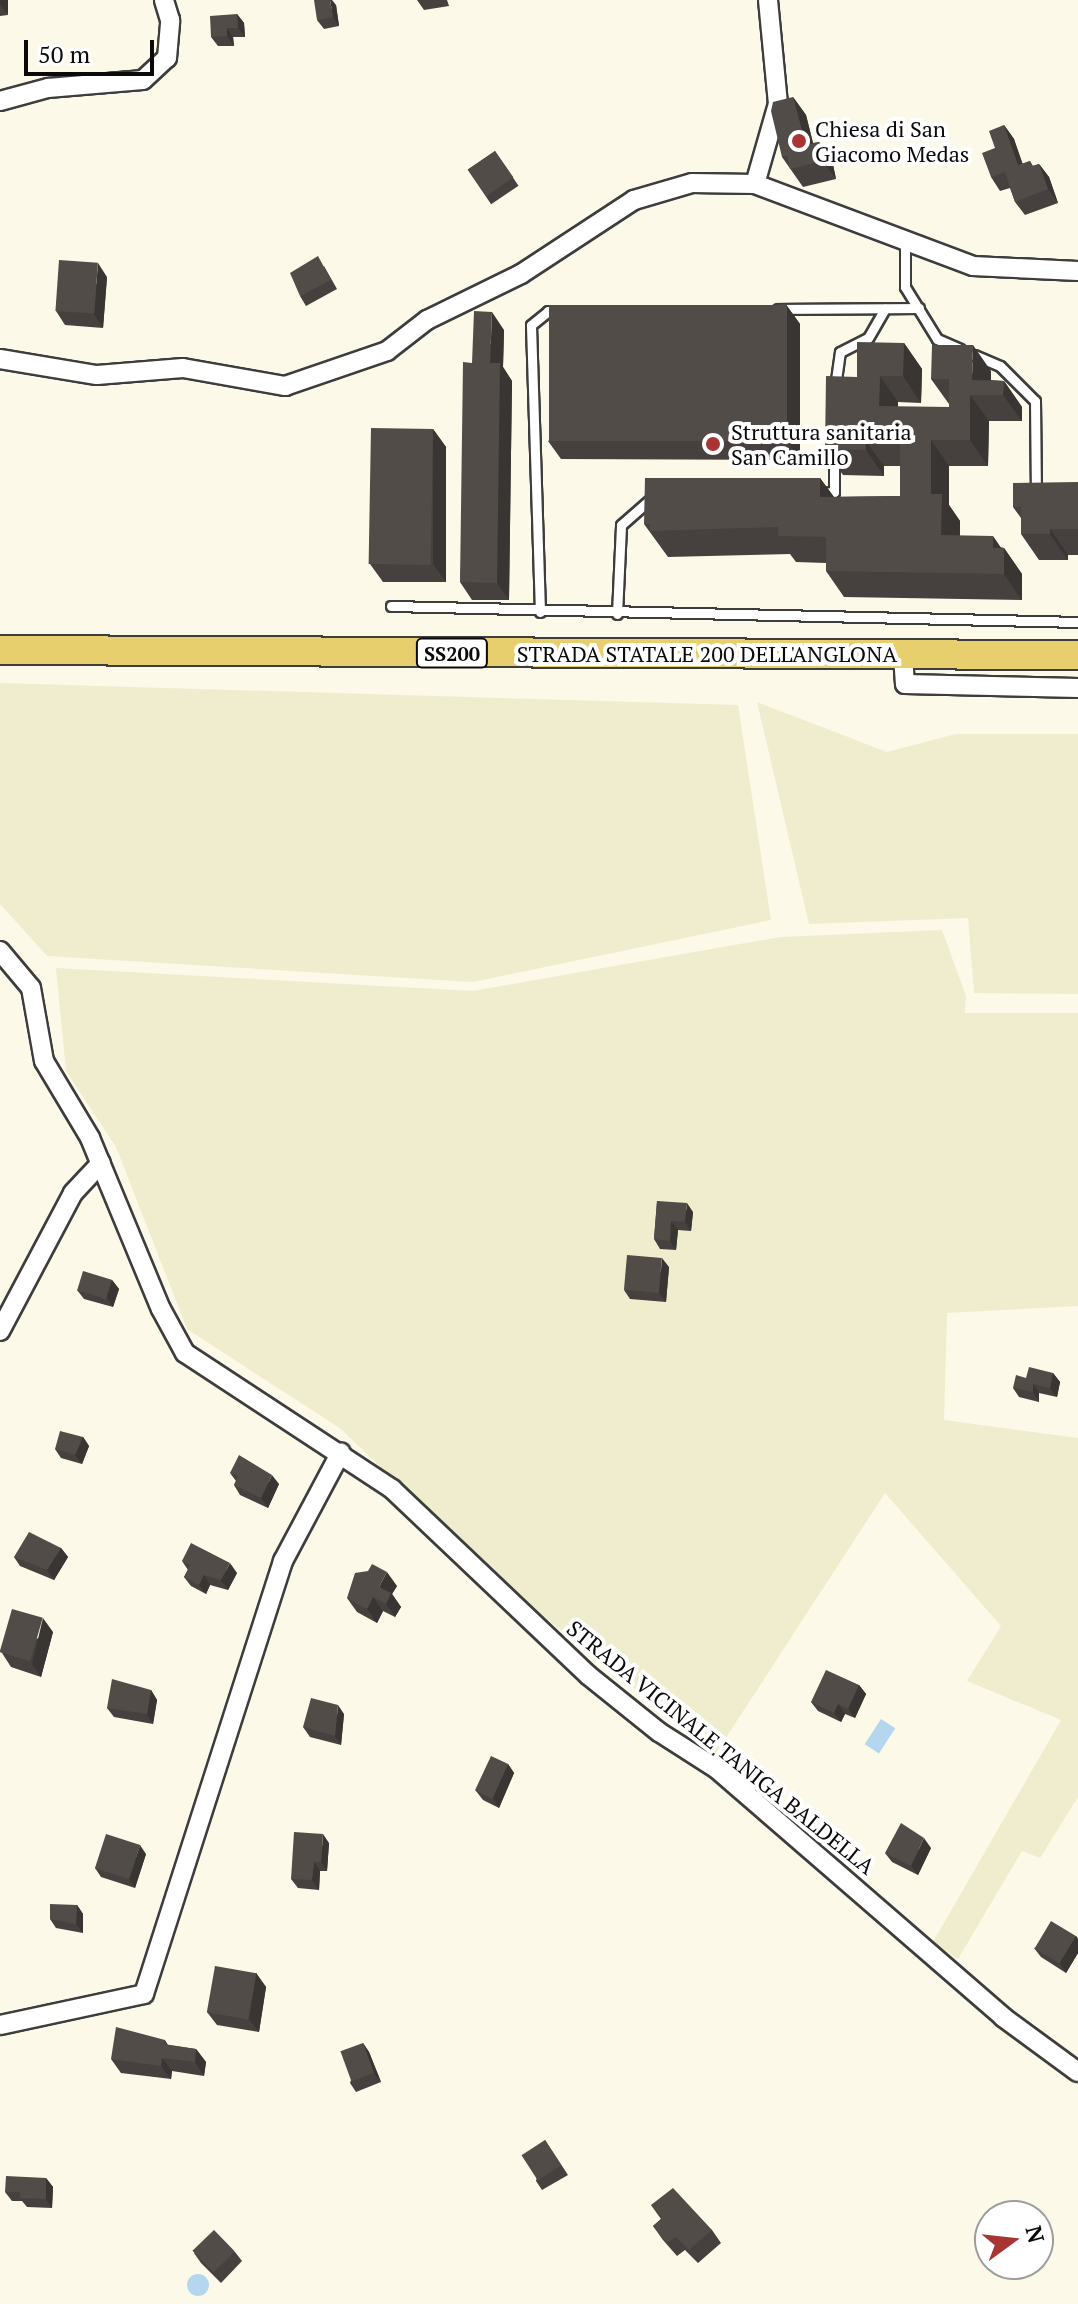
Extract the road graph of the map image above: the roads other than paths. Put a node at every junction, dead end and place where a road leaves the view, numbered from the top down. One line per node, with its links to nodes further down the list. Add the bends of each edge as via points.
1 (164, 0): 3 (street, via 170,20 167,58 143,80 48,88)
2 (768, 0): 4 (street, via 778,104)
3 (0, 101)
4 (755, 184): 5 (street); 11 (street, via 692,183 634,200 521,274 427,320 387,351 285,386 183,368 97,375)
5 (905, 240): 6 (street, via 973,266); 7 (lane, via 905,287)
6 (1078, 271)
7 (919, 308): 8 (lane); 16 (lane, via 937,339 1000,366 1035,401 1032,467 1037,498)
8 (885, 309): 9 (lane); 12 (lane, via 868,338 840,352)
9 (763, 310)
10 (579, 311): 18 (lane, via 548,311 531,325)
11 (0, 359)
12 (835, 406)
13 (835, 435): 15 (lane, via 834,492)
14 (659, 493): 19 (lane, via 621,525)
15 (802, 493)
16 (1051, 498)
17 (391, 606): 18 (lane)
18 (540, 612): 19 (lane)
19 (617, 614): 20 (lane)
20 (1078, 622)
21 (0, 650): 23 (main road, STRADA STATALE 200 DELL'ANGLONA / SS200)
22 (1078, 655): 23 (main road, STRADA STATALE 200 DELL'ANGLONA / SS200)
23 (903, 656): 24 (street, via 905,684)
24 (1078, 688)
25 (0, 951): 26 (street, STRADA VICINALE TANIGA BALDELLA, via 31,988 44,1061)
26 (101, 1163): 27 (street, via 73,1193); 28 (street, STRADA VICINALE TANIGA BALDELLA, via 161,1309 185,1353)
27 (0, 1331)
28 (341, 1452): 29 (street, via 283,1561 144,1994); 30 (street, STRADA VICINALE TANIGA BALDELLA, via 392,1489 588,1675 659,1732 717,1769 899,1921 1003,2017)
29 (0, 2025)
30 (1078, 2072)

